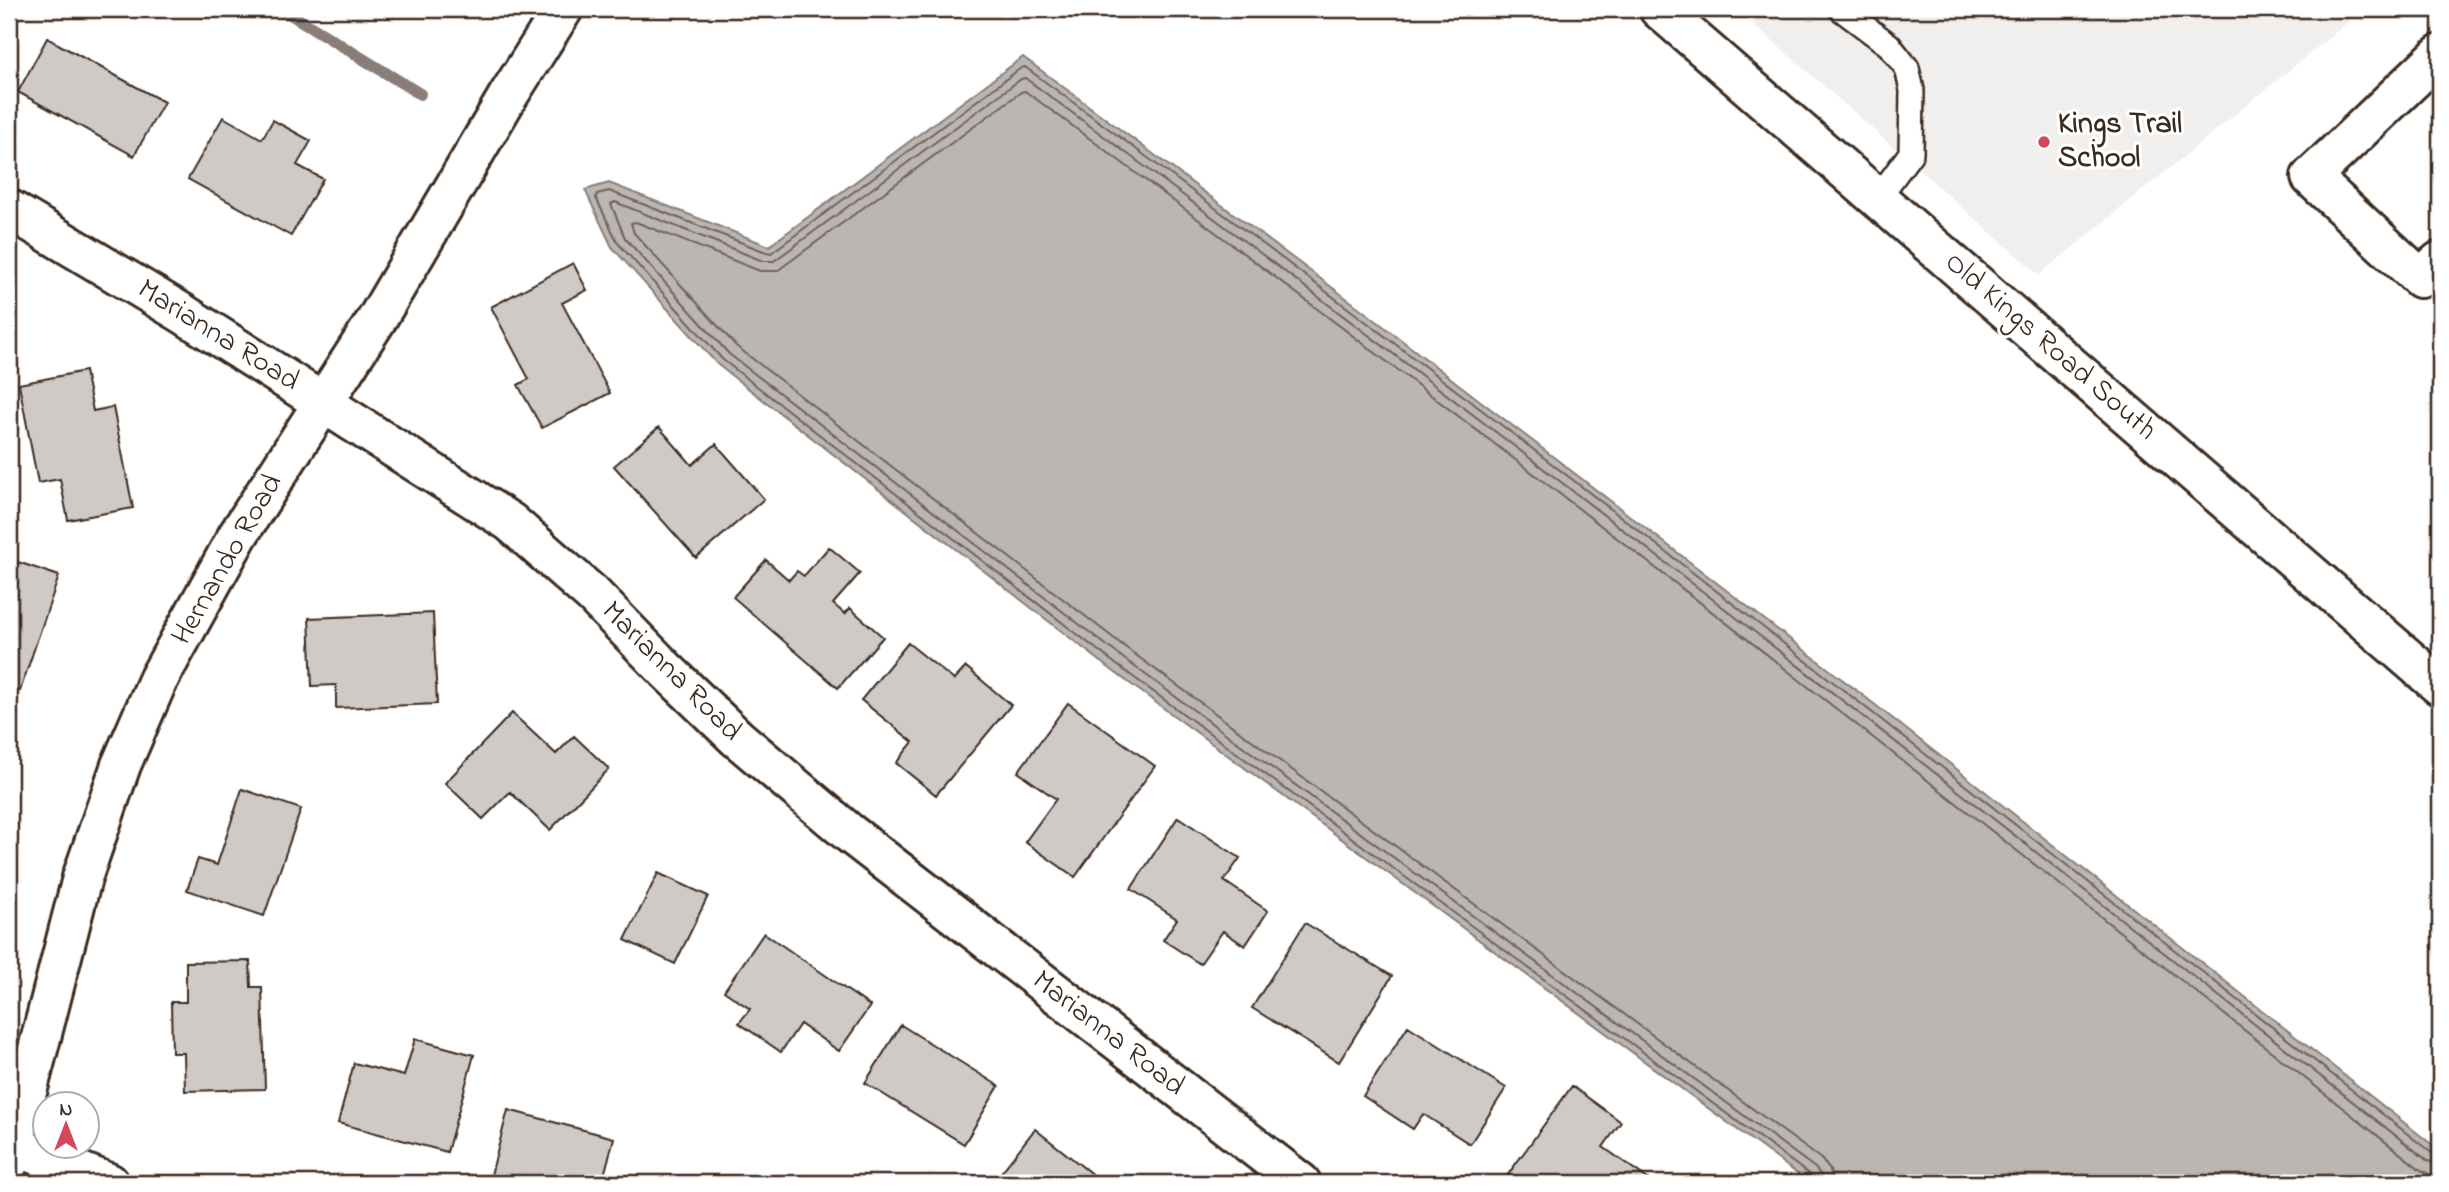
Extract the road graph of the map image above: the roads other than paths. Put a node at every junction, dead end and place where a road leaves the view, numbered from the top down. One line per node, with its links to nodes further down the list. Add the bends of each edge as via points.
1 (563, 9): 8 (street, Hernando Road)
2 (1659, 9): 5 (street, Old Kings Road South)
3 (1841, 9): 5 (lane, via 1889,45 1907,68 1912,90 1911,153)
4 (2440, 54): 7 (street, via 2311,177 2420,278)
5 (1878, 198): 9 (street, Old Kings Road South)
6 (9, 209): 8 (street, Marianna Road)
7 (2440, 261)
8 (324, 403): 10 (street, Hernando Road, via 238,535 158,680 121,765 82,878); 12 (street, Marianna Road, via 509,522 593,595 737,738 848,832)
9 (2440, 686)
10 (10, 1150): 11 (street)
11 (109, 1183)
12 (1301, 1183)

